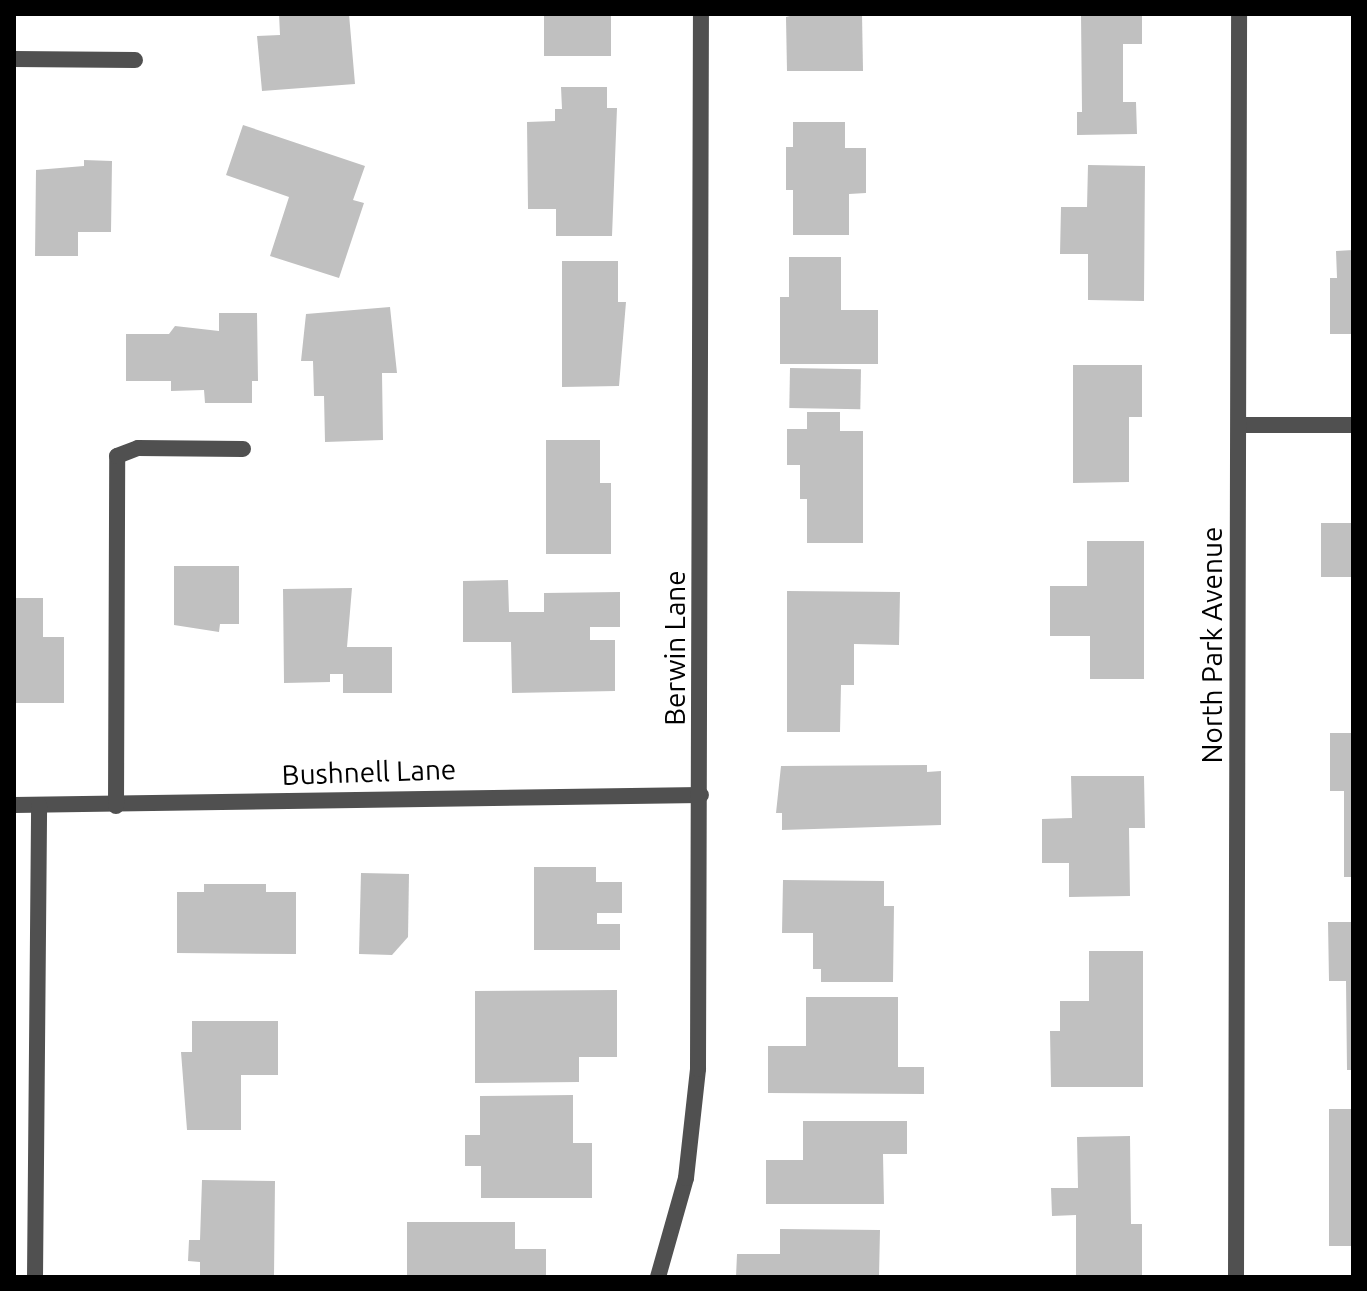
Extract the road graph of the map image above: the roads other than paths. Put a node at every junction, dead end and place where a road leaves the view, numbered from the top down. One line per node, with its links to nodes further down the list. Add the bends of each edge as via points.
1 (701, 14): 8 (street, Berwin Lane)
2 (1239, 14): 5 (street, North Park Avenue)
3 (14, 59): 4 (street)
4 (135, 60)
5 (1239, 425): 6 (street); 14 (street, North Park Avenue)
6 (1353, 425)
7 (243, 449): 11 (street, via 138,448 117,456)
8 (701, 795): 11 (street, Bushnell Lane, via 391,796); 13 (street, Berwin Lane, via 695,1126)
9 (14, 805): 10 (street, Bushnell Lane)
10 (39, 805): 11 (street, Bushnell Lane); 12 (street)
11 (116, 806)
12 (35, 1277)
13 (658, 1277)
14 (1236, 1277)

